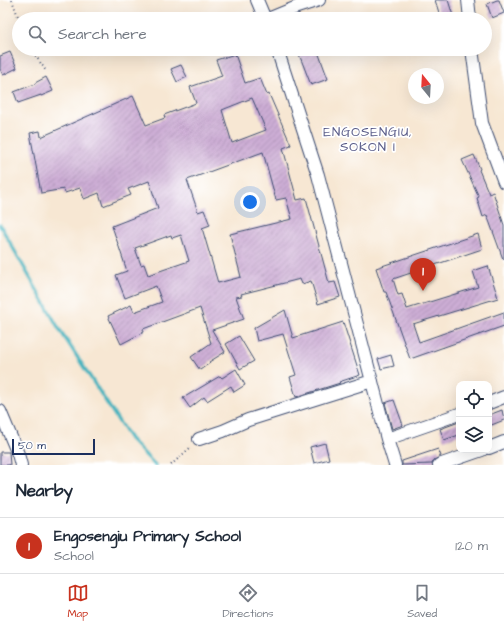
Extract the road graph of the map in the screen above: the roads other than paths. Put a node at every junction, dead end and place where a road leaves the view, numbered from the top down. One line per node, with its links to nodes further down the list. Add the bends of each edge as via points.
1 (256, 0): 4 (street)
2 (319, 0): 5 (street)
3 (468, 0): 6 (street)
4 (261, 12)
5 (285, 12)
6 (469, 12)
7 (279, 56): 10 (street, via 318,175)
8 (473, 56): 9 (street, via 482,123)
9 (504, 182)
10 (372, 381): 15 (street, via 248,420); 16 (street)
11 (504, 398): 12 (street)
12 (492, 402)
13 (0, 411): 20 (street)
14 (456, 415): 16 (street)
15 (199, 439)
16 (387, 439): 21 (street)
17 (504, 442): 18 (street)
18 (492, 447)
19 (473, 453): 22 (street)
20 (21, 465)
21 (395, 465)
22 (439, 465)

